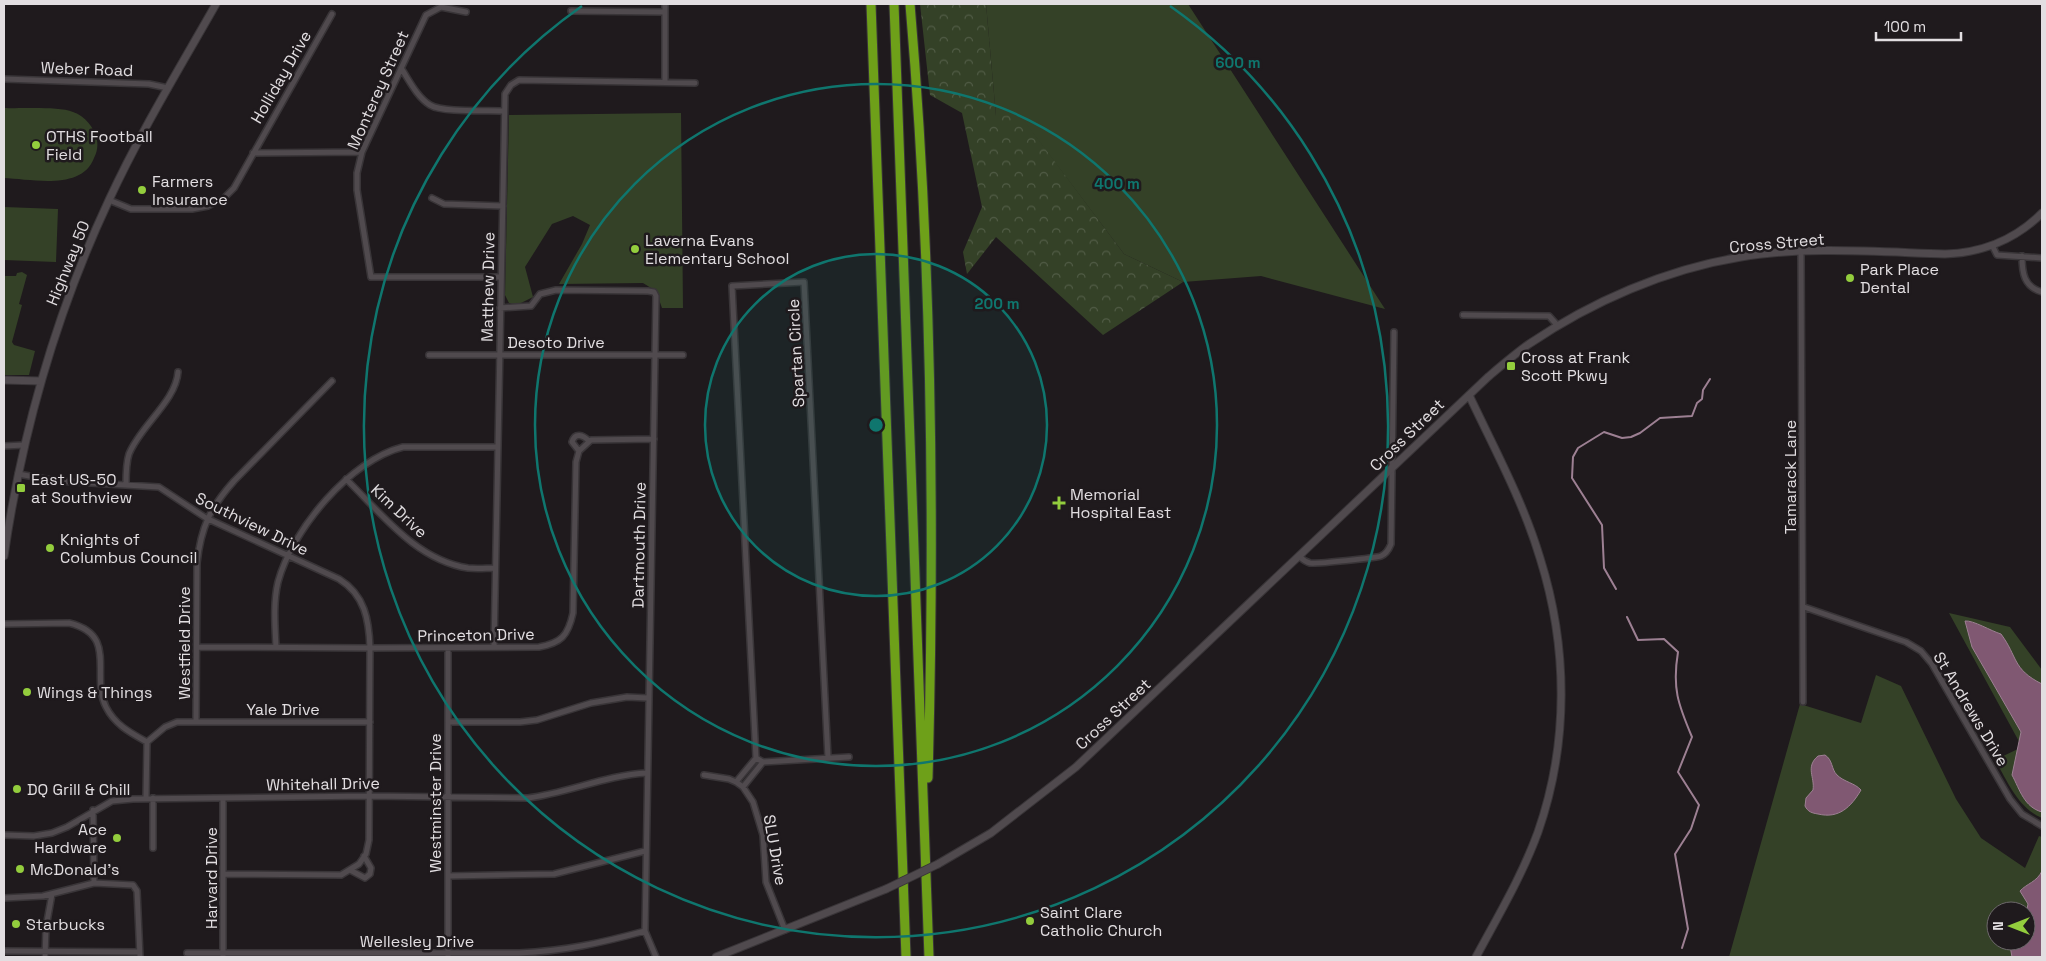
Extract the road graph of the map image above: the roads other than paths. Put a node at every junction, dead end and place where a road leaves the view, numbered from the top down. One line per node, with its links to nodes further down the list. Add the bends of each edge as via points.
1 (216, 4): 14 (main road, Highway 50)
2 (665, 4): 8 (street)
3 (871, 4): 106 (highway)
4 (894, 4): 84 (highway)
5 (910, 4): 84 (highway, via 930,359 930,706)
6 (571, 11): 8 (street)
7 (466, 12): 10 (street, Monterey Street, via 441,6 426,15)
8 (665, 12): 12 (street)
9 (332, 14): 17 (street, Holliday Drive)
10 (400, 68): 15 (street, via 431,106); 16 (street, Monterey Street)
11 (4, 79): 14 (street, Weber Road, via 149,84)
12 (665, 81): 13 (street); 15 (street, Matthew Drive, via 519,80 505,94)
13 (695, 83)
14 (168, 88): 19 (main road, Highway 50)
15 (504, 111): 20 (street, Matthew Drive)
16 (362, 152): 17 (street); 26 (street, Monterey Street, via 356,173 357,190 371,277)
17 (253, 153): 19 (street, Holliday Drive, via 234,188 224,198 208,206 192,209 131,208)
18 (432, 198): 20 (street, via 444,204)
19 (109, 200): 38 (main road, Highway 50, via 70,292)
20 (503, 206): 26 (street, Matthew Drive)
21 (2042, 213): 22 (main road, Cross Street, via 2016,234)
22 (1992, 245): 23 (main road, Cross Street, via 1954,254); 24 (street, via 1997,254)
23 (1801, 252): 30 (main road, Cross Street, via 1742,257 1702,265 1638,286); 57 (street, Tamarack Lane)
24 (2022, 256): 25 (street); 27 (street, via 2026,282)
25 (2042, 258)
26 (501, 277): 28 (street, Matthew Drive)
27 (2042, 292)
28 (500, 308): 33 (street, Matthew Drive); 34 (street, Dartmouth Drive, via 531,306 540,294 556,290 654,292)
29 (1464, 315): 30 (street, via 1545,316)
30 (1558, 326): 40 (main road, Cross Street, via 1528,345)
31 (1394, 332): 47 (street)
32 (429, 355): 33 (street, Desoto Drive)
33 (500, 355): 34 (street, Desoto Drive); 45 (street, Matthew Drive)
34 (656, 355): 35 (street, Desoto Drive); 41 (street, Dartmouth Drive)
35 (683, 355)
36 (178, 372): 50 (street, via 175,387 129,456)
37 (4, 380): 38 (main road)
38 (41, 381): 43 (main road, Highway 50)
39 (332, 381): 51 (street, Westfield Drive, via 234,481)
40 (1469, 395): 47 (main road, Cross Street); 108 (main road, via 1524,513 1540,557 1557,630 1562,685 1562,722 1552,783 1538,832 1517,882)
41 (654, 439): 42 (street, Princeton Drive); 64 (street, Dartmouth Drive)
42 (589, 441): 46 (street); 46 (street, Princeton Drive, via 581,435 573,438 572,442)
43 (24, 445): 44 (street); 48 (main road, Highway 50)
44 (4, 446)
45 (498, 447): 49 (street, via 403,447 388,450); 56 (street, Matthew Drive)
46 (579, 451): 61 (street, Princeton Drive, via 570,626 563,637 552,644)
47 (1392, 469): 55 (main road, Cross Street); 55 (street, via 1391,544 1386,552 1381,556 1311,564)
48 (18, 474): 50 (street, Southview Drive, via 58,481); 52 (main road, Highway 50)
49 (346, 479): 53 (street, via 306,524); 56 (street, Kim Drive, via 424,552 469,568)
50 (126, 485): 51 (street, Southview Drive, via 159,487)
51 (206, 518): 53 (street, Southview Drive); 59 (street, Westfield Drive, via 197,563)
52 (6, 520): 54 (main road, Highway 50)
53 (287, 555): 60 (street, via 276,596); 62 (street, Southview Drive, via 338,579 353,590 366,612)
54 (4, 556)
55 (1300, 557): 97 (main road, Cross Street, bridge, via 1076,767 991,833 886,889)
56 (495, 568): 61 (street, Matthew Drive)
57 (1804, 607): 65 (street, Tamarack Lane); 85 (street, St Andrews Drive, via 1906,642 1921,651 1932,664 2010,799 2022,814)
58 (4, 624): 69 (street, via 69,623 88,631 100,650 101,688 106,707 121,726)
59 (196, 647): 60 (street, Princeton Drive); 66 (street, Westfield Drive)
60 (276, 647): 62 (street, Princeton Drive)
61 (494, 647): 63 (street, Princeton Drive)
62 (370, 648): 63 (street, Princeton Drive); 67 (street, Southview Drive)
63 (448, 648): 68 (street, Westminster Drive)
64 (648, 698): 68 (street, via 628,697 591,703 537,720); 74 (street, Dartmouth Drive)
65 (1803, 702)
66 (196, 721): 67 (street, Yale Drive); 69 (street, Westfield Drive, via 171,724)
67 (370, 722): 78 (street, Southview Drive)
68 (448, 722): 79 (street, Westminster Drive)
69 (147, 742): 80 (street)
70 (849, 757): 72 (street)
71 (756, 758): 72 (street, Spartan Circle, via 732,286 804,282); 73 (street); 76 (street)
72 (828, 758): 73 (street)
73 (763, 762): 77 (street)
74 (647, 773): 79 (street, Whitehall Drive, via 625,774 552,795 528,798); 88 (street, Dartmouth Drive)
75 (704, 775): 76 (street, SLU Drive)
76 (736, 782): 77 (street, SLU Drive)
77 (743, 787): 97 (street, SLU Drive, via 761,824 766,882)
78 (368, 796): 79 (street, Whitehall Drive); 82 (street, Whitehall Drive); 89 (street, Southview Drive, via 369,840)
79 (448, 796): 92 (street, Westminster Drive)
80 (146, 798): 81 (street, Whitehall Drive); 83 (street, Whitehall Drive, via 112,801)
81 (153, 798): 82 (street, Whitehall Drive); 87 (street)
82 (223, 798): 91 (street, Harvard Drive)
83 (93, 810): 86 (street, Whitehall Drive, via 52,833); 93 (street)
84 (924, 823): 107 (highway)
85 (2042, 826)
86 (4, 835)
87 (153, 848)
88 (645, 851): 92 (street, via 554,874); 96 (street, Dartmouth Drive)
89 (364, 856): 90 (street); 90 (street, Southview Drive, via 371,868 370,874 365,878)
90 (350, 870): 91 (street, via 334,876)
91 (224, 874): 102 (street, Harvard Drive)
92 (448, 876): 103 (street, Westminster Drive)
93 (94, 883): 94 (street); 101 (street, via 133,884 137,890)
94 (52, 894): 95 (street); 100 (street)
95 (4, 898)
96 (645, 930): 103 (street, Wellesley Drive, via 562,950); 104 (street, Dartmouth Drive)
97 (785, 930): 105 (main road, Cross Street)
98 (4, 951): 100 (street)
99 (187, 953): 102 (street, Wellesley Drive)
100 (45, 955): 101 (street)
101 (139, 955)
102 (223, 955): 103 (street, Wellesley Drive)
103 (448, 956)
104 (656, 957)
105 (716, 957)
106 (906, 957)
107 (929, 957)
108 (1476, 957)

